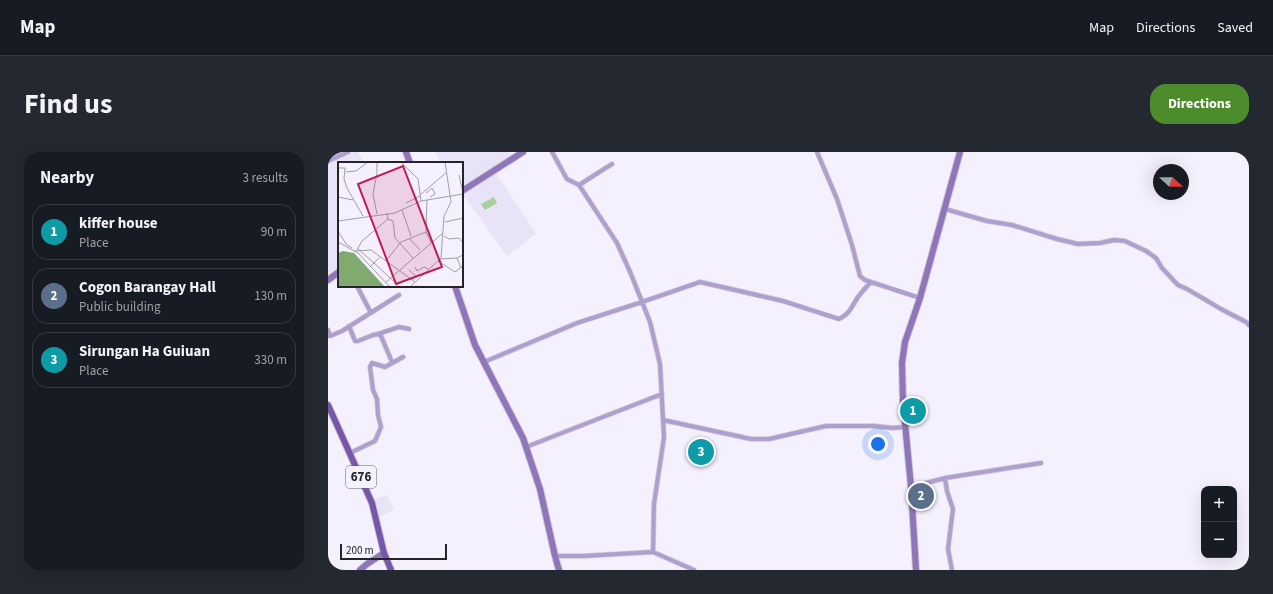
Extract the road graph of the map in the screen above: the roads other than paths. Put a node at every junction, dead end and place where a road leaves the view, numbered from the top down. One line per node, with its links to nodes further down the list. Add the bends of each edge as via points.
1 (348, 152): 7 (street)
2 (406, 152): 8 (street)
3 (523, 152): 11 (street)
4 (552, 152): 10 (street, via 567,179)
5 (817, 152): 15 (street, via 837,199 860,276)
6 (960, 152): 12 (street)
7 (328, 161)
8 (410, 162)
9 (612, 164): 10 (street)
10 (579, 185): 22 (street, via 617,243)
11 (463, 190)
12 (945, 208): 21 (street); 24 (street, via 1078,244 1125,241 1156,258 1178,286)
13 (338, 273): 14 (street)
14 (328, 280)
15 (865, 280): 16 (street); 19 (street)
16 (871, 282): 19 (street); 21 (street)
17 (358, 287): 23 (street)
18 (455, 287): 31 (street)
19 (866, 287): 22 (street, via 846,316 839,319 783,301 700,282)
20 (399, 295): 23 (street)
21 (920, 298): 36 (street, via 905,342 902,363)
22 (642, 302): 31 (street, via 577,323); 32 (street, via 650,322 660,364)
23 (371, 313): 25 (street)
24 (1249, 325)
25 (349, 326): 27 (street, via 330,336); 28 (street, via 356,341)
26 (409, 329): 28 (street, via 399,327)
27 (328, 330)
28 (378, 334): 30 (street)
29 (403, 357): 30 (street)
30 (392, 362): 38 (street, via 385,367 372,363 370,367 381,427 379,434 375,441)
31 (484, 362): 37 (street)
32 (662, 394): 35 (street); 37 (street)
33 (328, 405): 34 (main road, 676)
34 (330, 413): 38 (main road, 676)
35 (663, 420): 36 (street, via 751,439 769,439 826,426); 42 (street, via 664,437 654,504)
36 (905, 427): 41 (street)
37 (526, 447): 44 (street, via 540,489)
38 (350, 453): 43 (main road, 676, via 372,503)
39 (1041, 463): 40 (street)
40 (945, 478): 41 (street); 50 (street, via 952,508 948,549)
41 (911, 487): 49 (street)
42 (653, 552): 44 (street); 48 (street)
43 (384, 553): 45 (street); 46 (main road, 676)
44 (555, 556): 47 (street)
45 (360, 570)
46 (391, 570)
47 (559, 570)
48 (694, 570)
49 (916, 570)
50 (952, 570)

